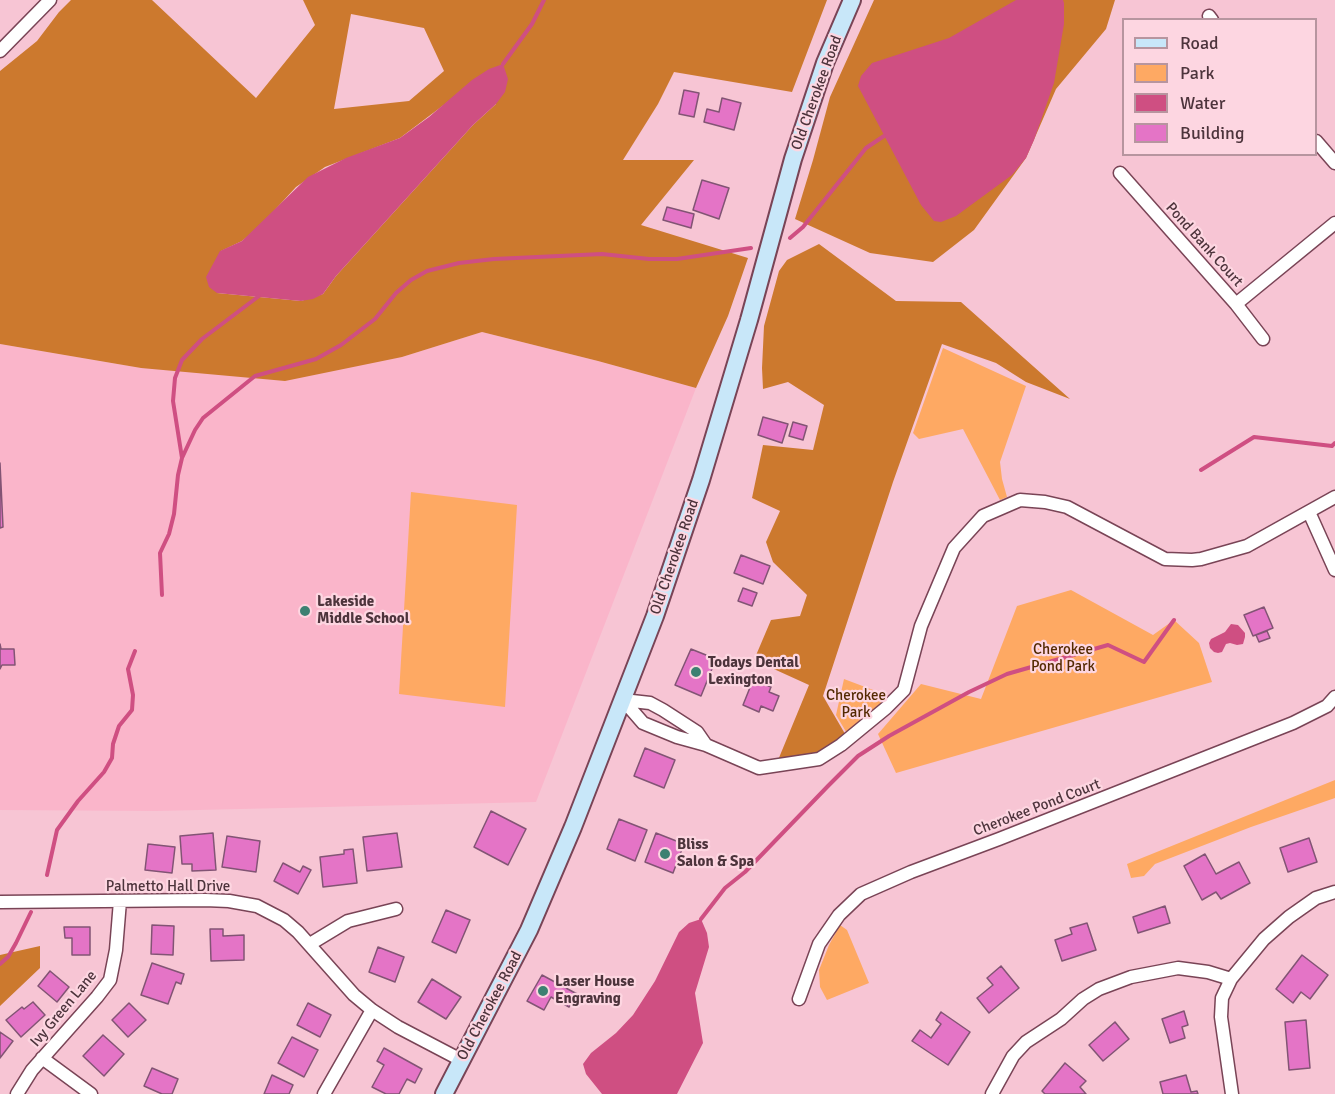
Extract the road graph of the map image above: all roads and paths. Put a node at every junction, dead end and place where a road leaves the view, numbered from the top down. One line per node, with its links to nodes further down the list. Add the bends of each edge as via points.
1 (50, 0): 3 (street)
2 (852, 0): 14 (street, Old Cherokee Road, via 825,63 793,159 701,480)
3 (0, 51)
4 (1317, 142): 5 (street)
5 (1335, 164)
6 (1120, 173): 8 (street, Pond Bank Court)
7 (1335, 223): 8 (street)
8 (1236, 304): 9 (street, Pond Bank Court)
9 (1263, 339)
10 (1335, 497): 11 (street)
11 (1309, 512): 12 (street); 15 (street, via 1247,546 1188,560 1165,558 1067,507 1020,500 983,516 954,548 921,626 904,690 841,745 819,759 759,768)
12 (1335, 570)
13 (1335, 697): 22 (street, Cherokee Pond Court, via 1327,706 1293,723 861,894 839,915 819,944)
14 (623, 700): 15 (street, via 643,723); 15 (street, via 663,710 696,732); 25 (street, Old Cherokee Road, via 529,930)
15 (706, 745)
16 (1335, 892): 21 (street, via 1316,898 1289,917 1264,939)
17 (120, 901): 18 (street, Palmetto Hall Drive); 20 (street, Palmetto Hall Drive, via 229,900 257,906 284,920); 24 (street, Ivy Green Lane, via 110,980)
18 (0, 902)
19 (396, 909): 20 (street, via 348,921)
20 (310, 945): 23 (street, Palmetto Hall Drive)
21 (1231, 980): 30 (street, via 1178,968 1131,977 1099,989 1026,1042 1013,1056); 31 (street, via 1222,998 1221,1017)
22 (799, 999)
23 (372, 1010): 25 (street, Palmetto Hall Drive); 28 (street)
24 (42, 1058): 26 (street, Ivy Green Lane); 27 (street)
25 (461, 1060): 29 (street, Old Cherokee Road)
26 (18, 1094)
27 (91, 1094)
28 (324, 1094)
29 (444, 1094)
30 (992, 1094)
31 (1232, 1094)

